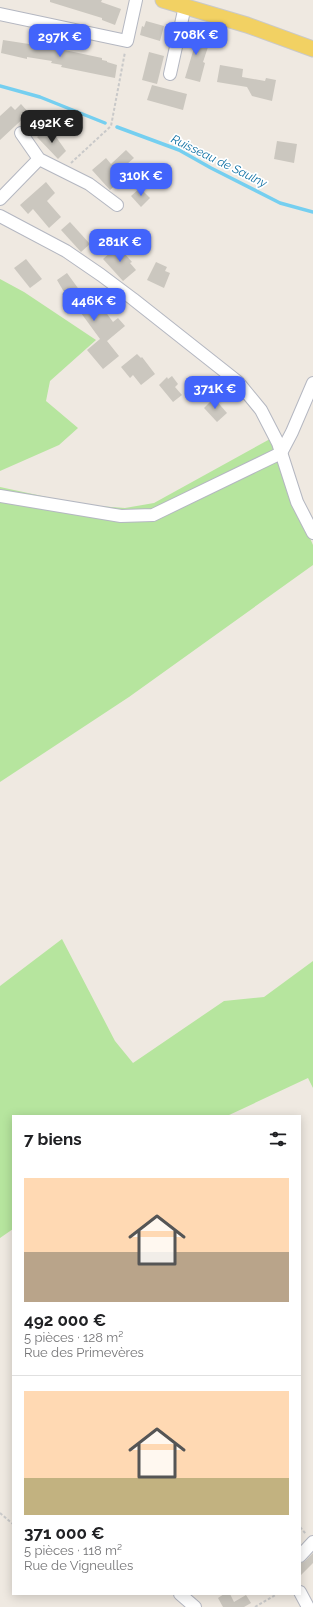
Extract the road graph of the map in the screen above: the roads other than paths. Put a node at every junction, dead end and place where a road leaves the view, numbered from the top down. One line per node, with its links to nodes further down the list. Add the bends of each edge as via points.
1 (136, 0): 4 (street, via 127,41)
2 (163, 0): 3 (main road)
3 (185, 6): 5 (main road); 6 (street)
4 (0, 14)
5 (313, 49)
6 (170, 74)
7 (22, 133): 8 (street)
8 (39, 159): 9 (street); 10 (street, via 89,184)
9 (0, 199)
10 (117, 205)
11 (0, 216): 13 (street, via 66,251 133,298 228,373 261,410)
12 (313, 383): 13 (street)
13 (281, 452): 14 (street, via 153,515 121,516); 15 (street, via 297,502)
14 (0, 496)
15 (313, 533)
16 (313, 1542): 17 (street)
17 (301, 1555)
18 (301, 1594): 21 (street)
19 (181, 1595): 20 (street)
20 (195, 1607)
21 (308, 1607)

